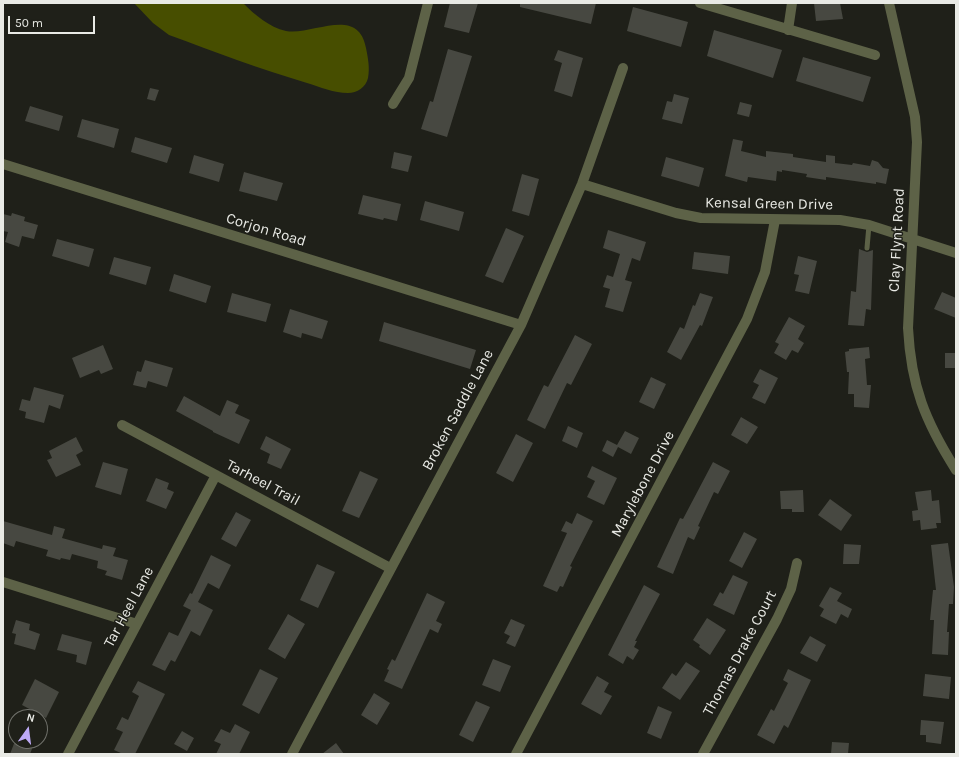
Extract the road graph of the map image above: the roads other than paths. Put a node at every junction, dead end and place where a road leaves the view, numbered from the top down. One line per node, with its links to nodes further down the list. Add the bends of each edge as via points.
1 (428, 3): 8 (street, via 409,78)
2 (700, 3): 5 (street)
3 (792, 3): 5 (street)
4 (889, 3): 13 (street, Clay Flynt Road, via 915,118 917,142)
5 (788, 30): 6 (street)
6 (875, 55)
7 (623, 68): 10 (street, Broken Saddle Lane)
8 (393, 104)
9 (3, 164): 16 (street, Corjon Road)
10 (582, 184): 11 (street, Kensal Green Drive, via 676,213 701,218); 16 (street, Broken Saddle Lane)
11 (775, 220): 12 (street, Kensal Green Drive, via 840,220); 26 (street, Marylebone Drive, via 765,272 747,319)
12 (869, 225): 13 (street, Kensal Green Drive); 14 (lane)
13 (912, 239): 15 (street, Kensal Green Drive); 18 (street, Clay Flynt Road, via 908,328 912,373 928,420)
14 (867, 248)
15 (956, 253)
16 (520, 325): 21 (street, Broken Saddle Lane)
17 (122, 425): 19 (street, Tarheel Trail)
18 (956, 470)
19 (216, 475): 21 (street, Tarheel Trail); 23 (street, Tar Heel Lane)
20 (797, 563): 27 (street, Thomas Drake Court, via 791,589 777,619)
21 (390, 568): 25 (street, Broken Saddle Lane)
22 (3, 582): 23 (street)
23 (137, 624): 24 (street, Tar Heel Lane)
24 (68, 754)
25 (292, 754)
26 (516, 754)
27 (703, 754)

